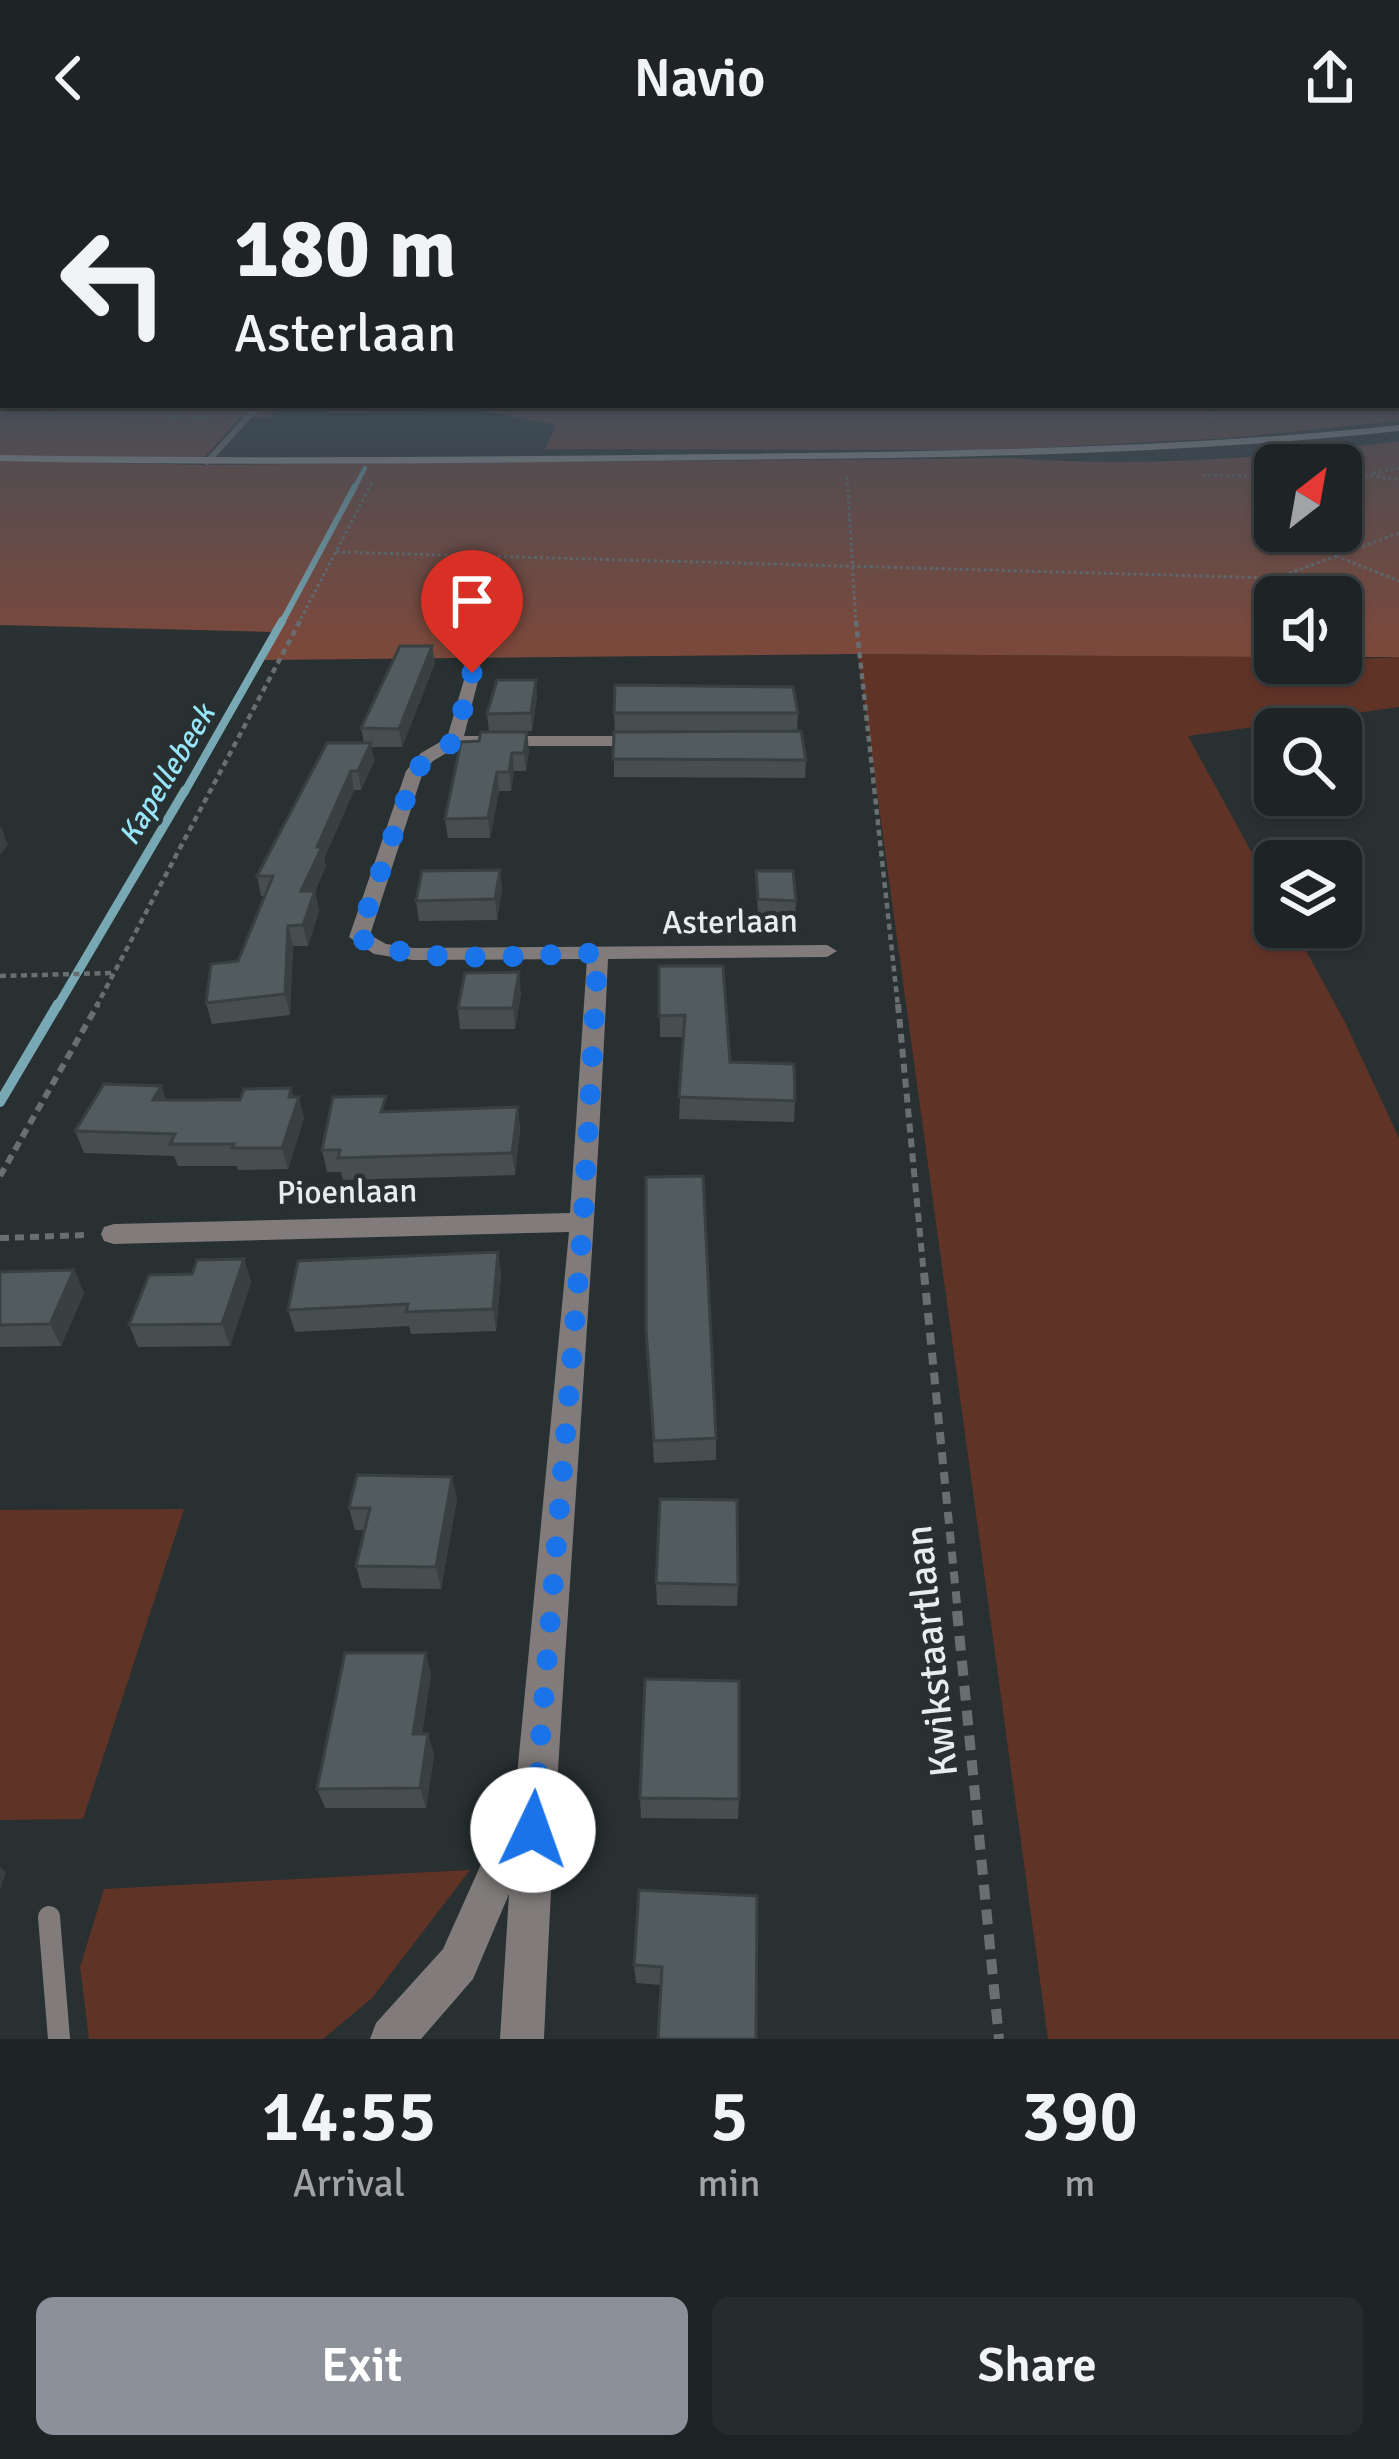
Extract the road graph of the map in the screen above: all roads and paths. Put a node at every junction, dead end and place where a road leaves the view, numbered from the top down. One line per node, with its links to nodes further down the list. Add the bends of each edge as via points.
1 (379, 468): 10 (path)
2 (843, 468): 12 (path, Kwikstaartlaan)
3 (1399, 468): 5 (path)
4 (1362, 474): 5 (path)
5 (1365, 474): 8 (path)
6 (1202, 475): 7 (path)
7 (1254, 476)
8 (1399, 480)
9 (1399, 532): 11 (path)
10 (335, 552): 12 (path); 19 (path)
11 (1333, 555): 12 (path, via 1276,578); 13 (path)
12 (853, 566): 30 (path, Kwikstaartlaan)
13 (1399, 580)
14 (472, 673): 16 (street)
15 (664, 740): 16 (street)
16 (455, 741): 18 (street, Asterlaan, via 415,772 358,937 413,954)
17 (827, 951): 18 (street, Asterlaan)
18 (598, 953): 22 (street)
19 (113, 973): 20 (path); 21 (path)
20 (0, 976)
21 (0, 1176)
22 (583, 1222): 23 (street, Pioenlaan); 25 (street)
23 (114, 1234): 24 (path)
24 (0, 1238)
25 (535, 1787): 28 (street, via 458,1964); 29 (street)
26 (49, 1917): 27 (lane)
27 (59, 2039)
28 (392, 2039)
29 (522, 2039)
30 (999, 2039)

